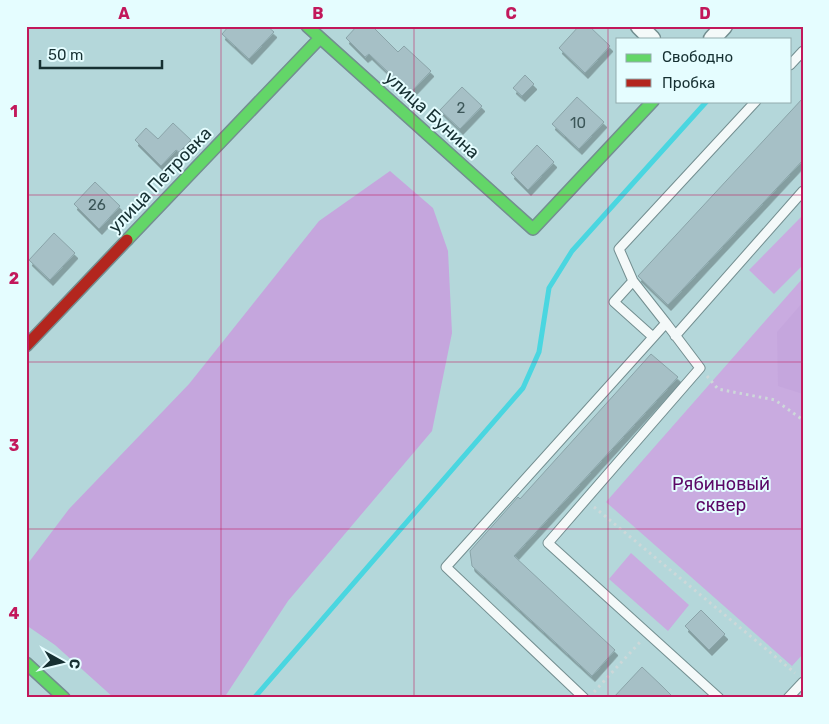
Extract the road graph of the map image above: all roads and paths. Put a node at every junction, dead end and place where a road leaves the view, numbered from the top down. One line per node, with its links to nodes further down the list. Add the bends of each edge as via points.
1 (307, 26): 4 (street, улица Бунина)
2 (639, 26): 5 (street)
3 (724, 26): 6 (street)
4 (320, 38): 9 (street, улица Бунина, via 533,229); 16 (street, улица Петровка)
5 (651, 38)
6 (713, 38)
7 (803, 51): 8 (lane)
8 (792, 63)
9 (652, 102)
10 (755, 102): 12 (lane, via 619,249)
11 (803, 191): 14 (lane)
12 (633, 281): 13 (lane); 15 (lane, via 614,302)
13 (666, 323): 14 (lane); 15 (lane)
14 (675, 336): 17 (lane)
15 (653, 338): 24 (lane, via 446,567)
16 (26, 346)
17 (700, 368): 18 (path, via 718,389 775,400); 19 (lane)
18 (803, 420)
19 (586, 500): 20 (lane, via 548,543); 22 (path)
20 (648, 633): 25 (path); 26 (lane)
21 (26, 663): 23 (street)
22 (803, 681): 27 (lane)
23 (64, 698)
24 (584, 698)
25 (588, 698)
26 (719, 698)
27 (788, 698)

